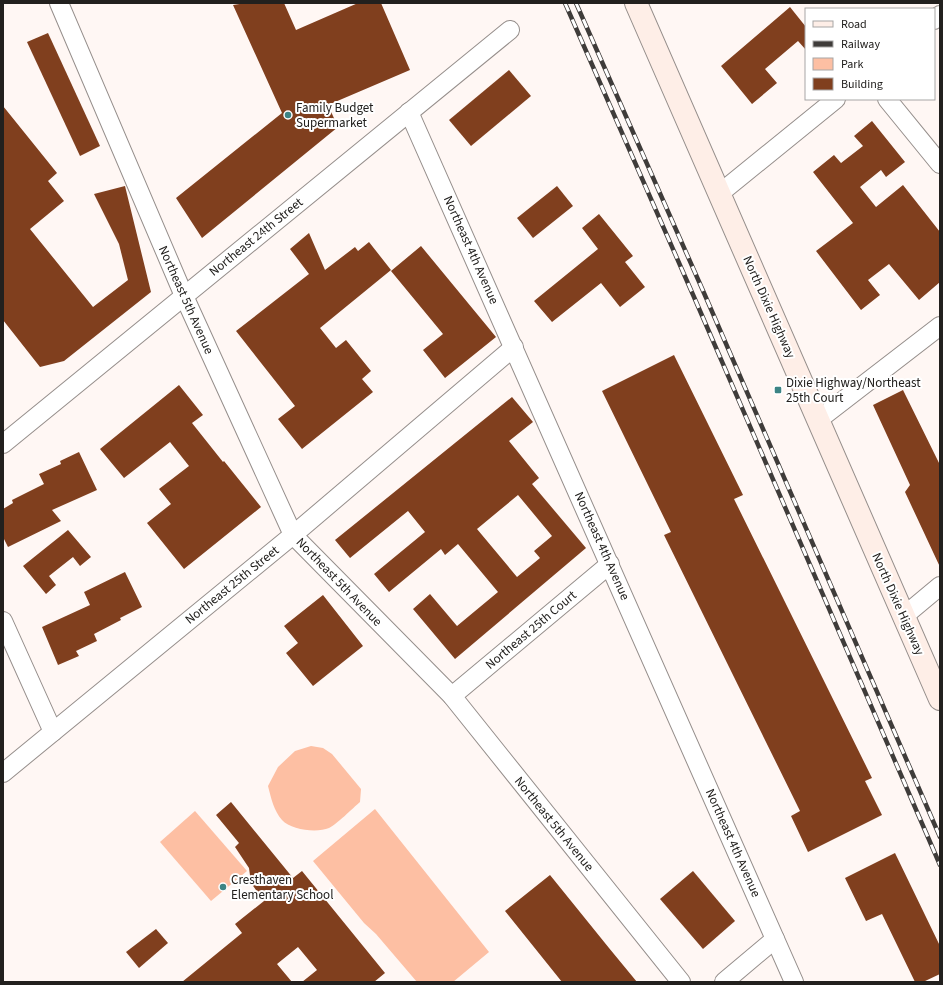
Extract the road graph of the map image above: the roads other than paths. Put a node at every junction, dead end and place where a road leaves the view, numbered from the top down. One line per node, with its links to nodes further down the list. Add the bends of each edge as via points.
1 (59, 3): 9 (street, Northeast 5th Avenue)
2 (636, 3): 8 (main road, North Dixie Highway)
3 (510, 30): 6 (street, Northeast 24th Street)
4 (835, 100): 8 (street)
5 (888, 100): 7 (street)
6 (409, 112): 9 (street, Northeast 24th Street); 11 (street, Northeast 4th Avenue)
7 (940, 164)
8 (719, 194): 12 (main road, North Dixie Highway)
9 (184, 296): 13 (street, Northeast 24th Street); 14 (street, Northeast 5th Avenue)
10 (940, 326): 12 (street)
11 (514, 347): 14 (street, Northeast 25th Street); 15 (street, Northeast 4th Avenue)
12 (818, 420): 17 (main road, North Dixie Highway)
13 (3, 444)
14 (293, 535): 19 (street, Northeast 5th Avenue); 21 (street, Northeast 25th Street)
15 (610, 564): 19 (street, Northeast 25th Court); 23 (street, Northeast 4th Avenue)
16 (940, 586): 17 (street)
17 (904, 616): 20 (main road, North Dixie Highway)
18 (3, 621): 21 (street)
19 (452, 696): 24 (street, Northeast 5th Avenue)
20 (940, 699)
21 (52, 732): 22 (street, Northeast 25th Street)
22 (3, 773)
23 (775, 939): 25 (street); 26 (street, Northeast 4th Avenue)
24 (681, 982)
25 (724, 982)
26 (794, 982)

